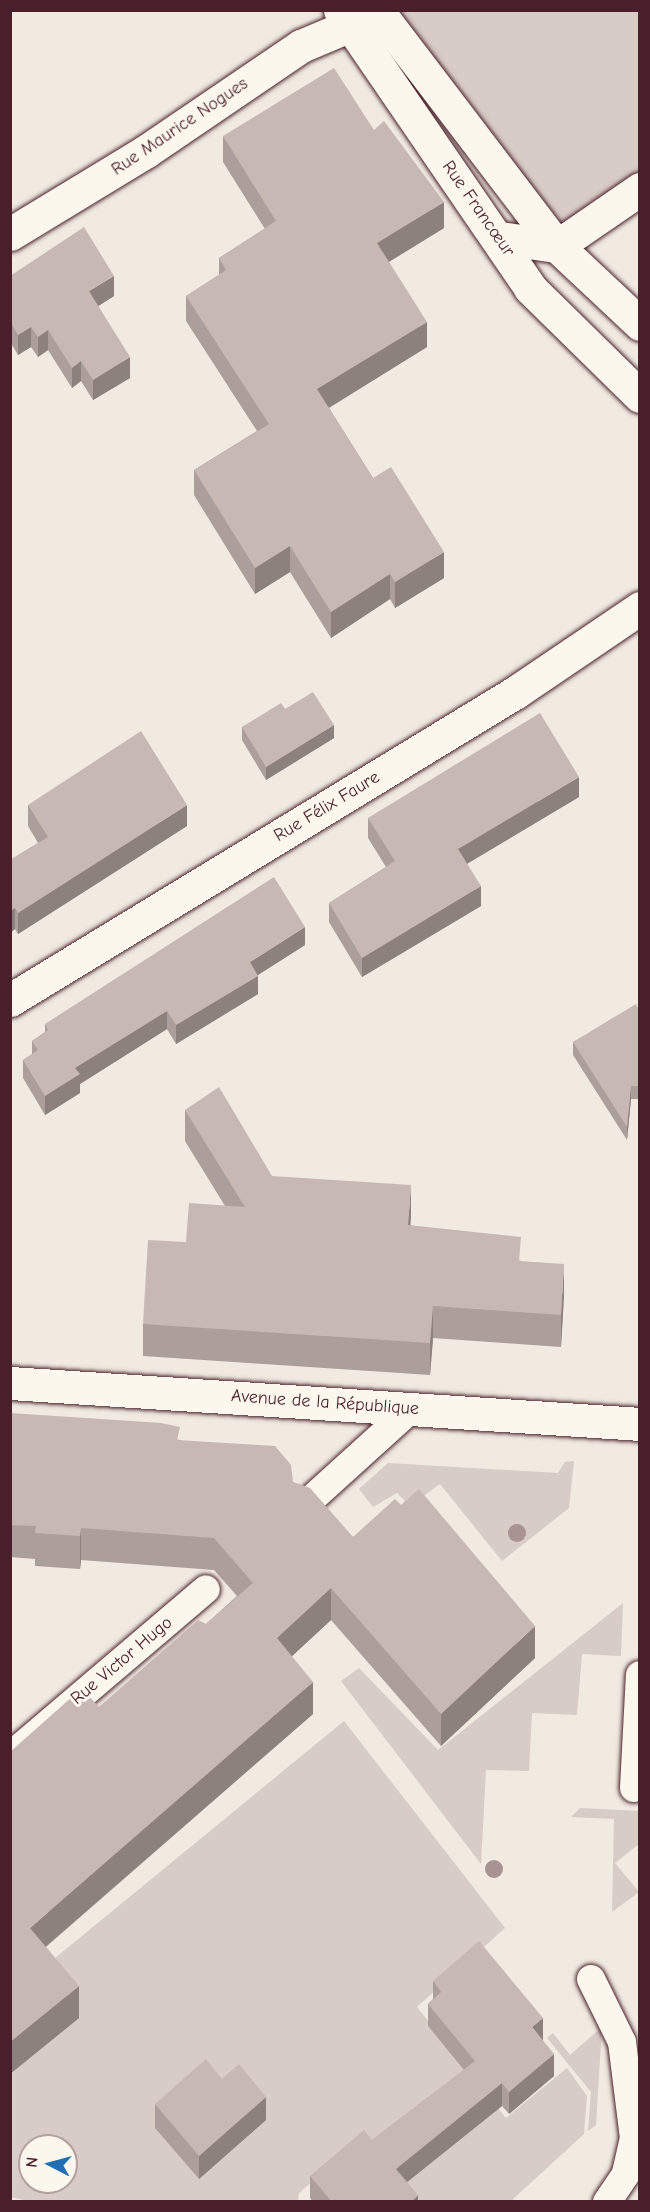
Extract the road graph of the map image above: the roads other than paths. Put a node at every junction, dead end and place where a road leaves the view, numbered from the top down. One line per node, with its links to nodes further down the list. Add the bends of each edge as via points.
1 (356, 15): 3 (street, Rue Maurice Nogues, via 300,46 145,152); 4 (street, Rue Francœur); 5 (street, Rue Francœur)
2 (639, 189): 5 (street)
3 (10, 234)
4 (500, 238): 5 (street); 7 (street, Rue Francœur, via 530,288)
5 (557, 246): 6 (street, Rue Francœur)
6 (639, 324)
7 (638, 396)
8 (639, 608): 9 (street, Rue Félix Faure, via 516,692)
9 (10, 1000)
10 (10, 1383): 11 (street, Avenue de la République)
11 (412, 1408): 12 (street, Avenue de la République); 13 (lane)
12 (639, 1424)
13 (306, 1504)
14 (206, 1589): 16 (lane, Rue Victor Hugo)
15 (639, 1675): 17 (lane)
16 (10, 1756)
17 (634, 1788)
18 (591, 1979): 19 (lane, via 622,2042 634,2138 626,2174)
19 (607, 2202)

